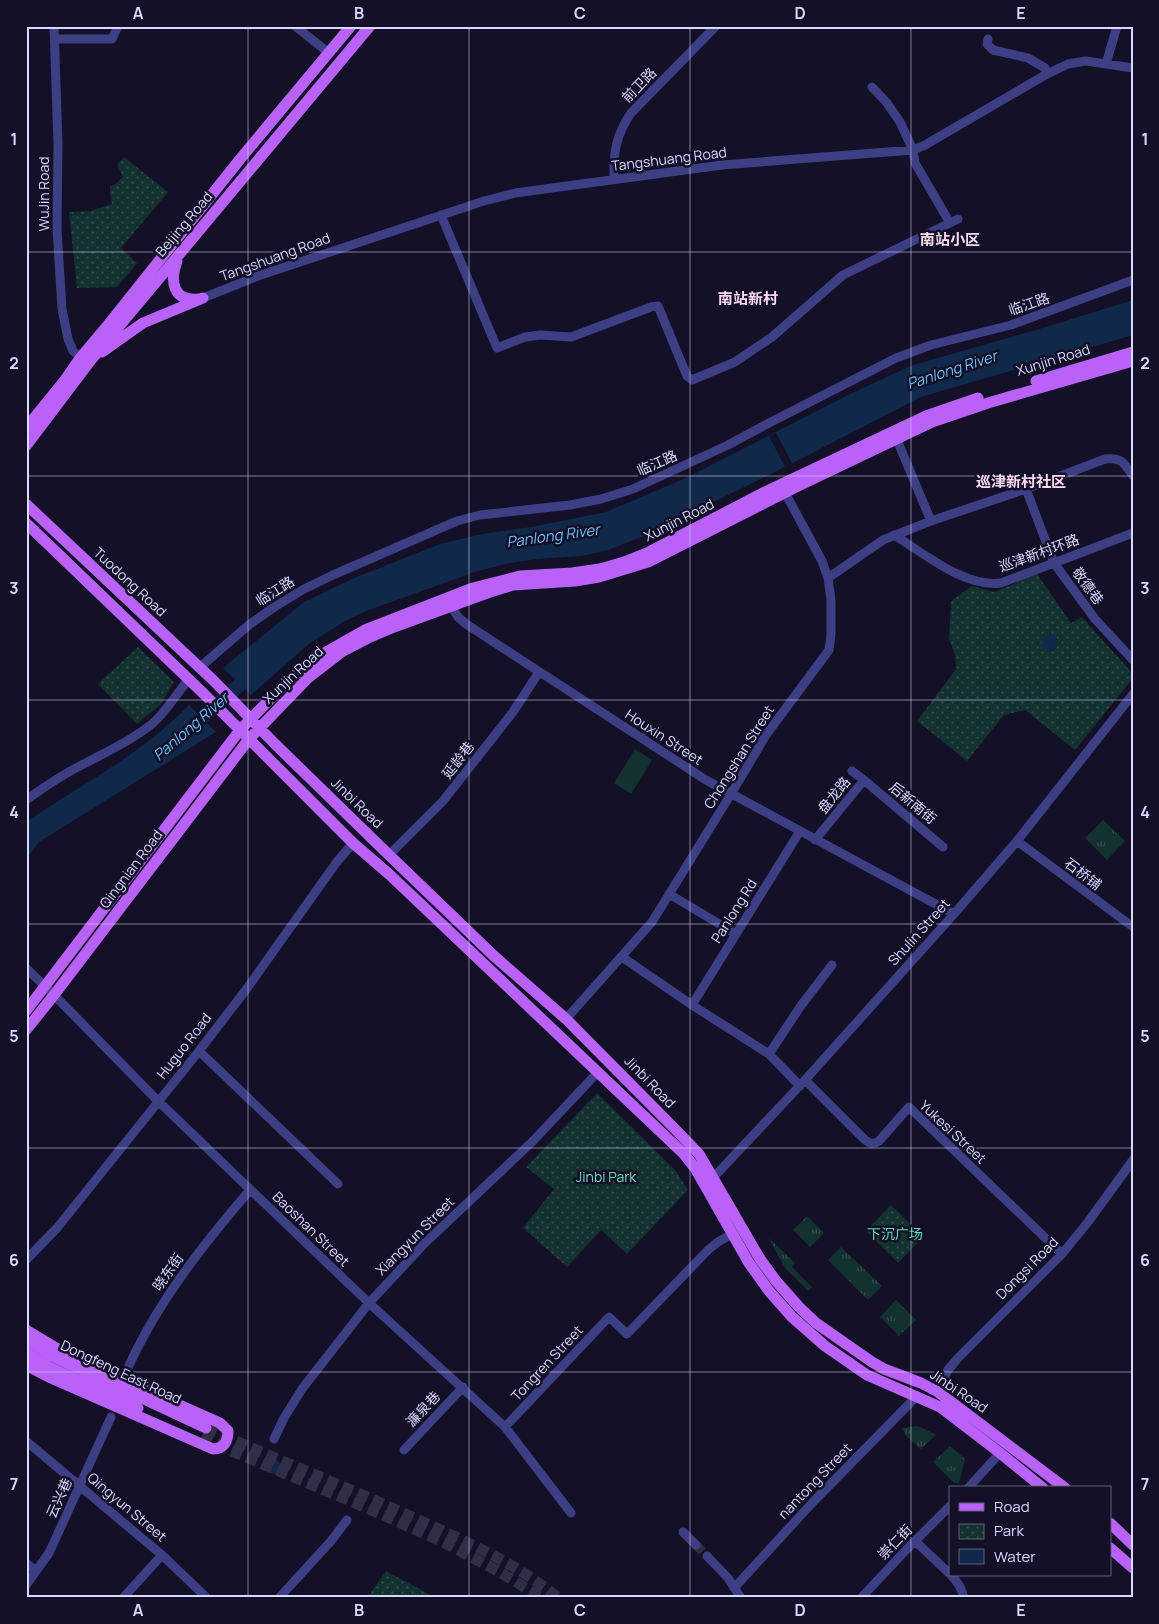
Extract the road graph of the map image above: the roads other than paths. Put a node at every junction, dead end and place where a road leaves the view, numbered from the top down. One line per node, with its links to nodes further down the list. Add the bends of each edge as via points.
1 (54, 26): 8 (street, WuJin Road)
2 (118, 26): 8 (street, via 112,39)
3 (295, 26): 10 (street)
4 (351, 26): 10 (main road, Beijing Road)
5 (370, 26): 18 (main road, Beijing Road)
6 (716, 26): 16 (street, 前卫路, via 628,117 615,147)
7 (1117, 26): 11 (street)
8 (55, 39): 22 (street, WuJin Road, via 57,229 63,315 73,351)
9 (988, 39): 13 (street, via 993,50 1028,58 1045,68)
10 (329, 53): 22 (main road, Beijing Road, via 241,158 108,325)
11 (1106, 64): 12 (street, Tangshuang Road); 13 (street, Tangshuang Road, via 1086,61 1068,64)
12 (1133, 68)
13 (1047, 74): 15 (street, Tangshuang Road)
14 (872, 87): 15 (street, via 900,122)
15 (912, 150): 16 (street, Tangshuang Road, via 722,165); 17 (street, via 915,163 954,221 843,275 772,337 735,362 692,380 687,376 658,306 571,337 525,337 497,348)
16 (614, 179): 17 (street, Tangshuang Road, via 516,193)
17 (441, 215): 20 (street, Tangshuang Road, via 258,276)
18 (182, 251): 20 (main road, via 174,272 174,286 188,299); 22 (main road, Beijing Road)
19 (1133, 280): 39 (street, 临江路, via 1011,325 931,345 896,358 728,445 633,489 570,505 480,515 457,521 304,589 250,624)
20 (203, 298): 22 (main road, via 143,323)
21 (1133, 352): 28 (main road, Xunjin Road, via 926,416)
22 (86, 358): 24 (main road, Beijing Road); 26 (main road, Beijing Road)
23 (1133, 360): 25 (main road, Xunjin Road, via 955,413)
24 (26, 428)
25 (897, 440): 28 (main road, Xunjin Road); 31 (street)
26 (26, 446)
27 (1133, 476): 29 (street, via 1123,462 1115,458 1105,459)
28 (783, 489): 36 (street, Chongshan Street); 37 (main road, Xunjin Road, via 674,550 623,571 575,581 513,585); 45 (main road, Xunjin Road, via 624,562 600,569 502,580 365,630 319,656)
29 (1026, 489): 31 (street); 35 (street, 敬德巷)
30 (26, 504): 39 (main road, Tuodong Road)
31 (931, 521): 34 (street)
32 (26, 523): 41 (main road, Tuodong Road)
33 (1133, 533): 35 (street, 巡津新村环路)
34 (894, 536): 35 (street, 巡津新村环路, via 956,574 978,583 1002,583); 36 (street, via 883,540)
35 (1054, 563): 38 (street, 敬德巷, via 1095,619)
36 (828, 578): 51 (street, Chongshan Street, via 831,600 829,650 766,735)
37 (451, 606): 40 (street, Houxin Street, via 466,624); 46 (main road, Xunjin Road, via 343,651 308,678)
38 (1133, 660)
39 (199, 668): 42 (main road, Tuodong Road)
40 (539, 672): 51 (street, Houxin Street); 58 (street, 延龄巷, via 443,801)
41 (189, 679): 43 (main road, Tuodong Road); 52 (street, via 163,714 127,742 76,768)
42 (214, 681): 45 (main road, Jinbi Road)
43 (203, 693): 47 (main road, Jinbi Road)
44 (1133, 694): 55 (street, Shulin Street)
45 (248, 716): 46 (main road, Jinbi Road); 47 (main road, Qingnian Road)
46 (259, 728): 48 (main road, Qingnian Road); 58 (main road, Jinbi Road)
47 (240, 730): 48 (main road, Jinbi Road); 66 (main road, Qingnian Road)
48 (249, 739): 56 (main road, Jinbi Road); 66 (main road, Qingnian Road)
49 (852, 771): 50 (street, 盘龙路)
50 (864, 780): 54 (street, 盘龙路); 57 (street, 后新南街)
51 (731, 794): 53 (street, Houxin Street); 59 (street, Chongshan Street)
52 (26, 800)
53 (800, 831): 54 (street, Houxin Street); 62 (street, Panlong Rd)
54 (815, 840): 60 (street, Houxin Street)
55 (1017, 841): 60 (street, Shulin Street); 61 (street, 石桥铺)
56 (353, 843): 71 (street, Huguo Road); 73 (main road, Jinbi Road)
57 (943, 847)
58 (389, 856): 69 (main road, Jinbi Road)
59 (669, 894): 62 (street); 63 (street, Chongshan Street, via 652,922)
60 (954, 914): 74 (street, Shulin Street)
61 (1133, 927)
62 (736, 934): 67 (street, Panlong Rd)
63 (622, 957): 67 (street); 69 (street, Chongshan Street)
64 (832, 965): 72 (street)
65 (26, 968): 66 (street, Baoshan Street)
66 (50, 991): 68 (main road, Qingnian Road); 70 (main road, Qingnian Road); 75 (street, Baoshan Street)
67 (692, 1005): 72 (street)
68 (26, 1011)
69 (566, 1019): 77 (main road, Jinbi Road, via 699,1154)
70 (26, 1030)
71 (199, 1050): 75 (street, Huguo Road); 78 (street)
72 (769, 1054): 74 (street)
73 (598, 1072): 80 (main road, Jinbi Road, via 684,1154); 83 (street, Xiangyun Street)
74 (802, 1083): 77 (street, Shulin Street); 81 (street, Yukesi Street, via 871,1143 879,1142 909,1108)
75 (158, 1101): 79 (street, Baoshan Street); 82 (street, Huguo Road, via 57,1228)
76 (1133, 1160): 81 (street, Dongsi Road)
77 (713, 1178): 90 (main road, Jinbi Road, via 760,1259 799,1307 816,1323 872,1362)
78 (338, 1184)
79 (250, 1190): 83 (street, Baoshan Street); 88 (street, 晓东街, via 169,1293)
80 (732, 1234): 91 (main road, Jinbi Road, via 769,1291 807,1331 867,1375); 93 (street, Tongren Street, via 708,1250 626,1334 609,1317)
81 (1062, 1254): 90 (street, Dongsi Road, via 958,1358 948,1370)
82 (26, 1260)
83 (369, 1303): 89 (street, Baoshan Street); 94 (street, Xiangyun Street, via 302,1388)
84 (26, 1330): 88 (main road, via 71,1357)
85 (26, 1339): 86 (main road, Dongfeng East Road, via 52,1356 203,1433 49,1367)
86 (26, 1352)
87 (26, 1365): 88 (main road, via 213,1449 221,1448 226,1442 228,1431 220,1423)
88 (123, 1380)
89 (463, 1387): 93 (street, Baoshan Street); 96 (street, 濂泉巷)
90 (938, 1392): 101 (main road, Jinbi Road)
91 (917, 1396): 97 (main road, Jinbi Road, via 940,1408); 121 (street, nantong Street)
92 (111, 1417): 98 (street, 云兴巷)
93 (505, 1427): 103 (street, Baoshan Street)
94 (274, 1439)
95 (26, 1442): 98 (street, Qingyun Street)
96 (404, 1450)
97 (1000, 1453): 99 (street); 100 (main road, Jinbi Road)
98 (79, 1486): 112 (street, Qingyun Street); 117 (street, 云兴巷, via 50,1553)
99 (970, 1486)
100 (1041, 1486)
101 (1063, 1486)
102 (949, 1507): 107 (street, 崇仁街)
103 (571, 1513)
104 (347, 1520): 124 (street)
105 (1112, 1525): 109 (main road)
106 (683, 1532): 108 (street)
107 (915, 1541): 118 (street); 126 (street, 崇仁街)
108 (696, 1545)
109 (1133, 1545)
110 (1112, 1547): 114 (main road)
111 (1112, 1548): 116 (main road)
112 (162, 1554): 122 (street); 123 (street, Qingyun Street)
113 (707, 1556): 121 (street)
114 (1133, 1562)
115 (26, 1563): 117 (street)
116 (1133, 1568)
117 (36, 1571): 120 (street, 云兴巷)
118 (949, 1573)
119 (952, 1576): 127 (street)
120 (26, 1586)
121 (734, 1588): 125 (street)
122 (123, 1598)
123 (208, 1598)
124 (279, 1598)
125 (741, 1598)
126 (861, 1598)
127 (964, 1598)

